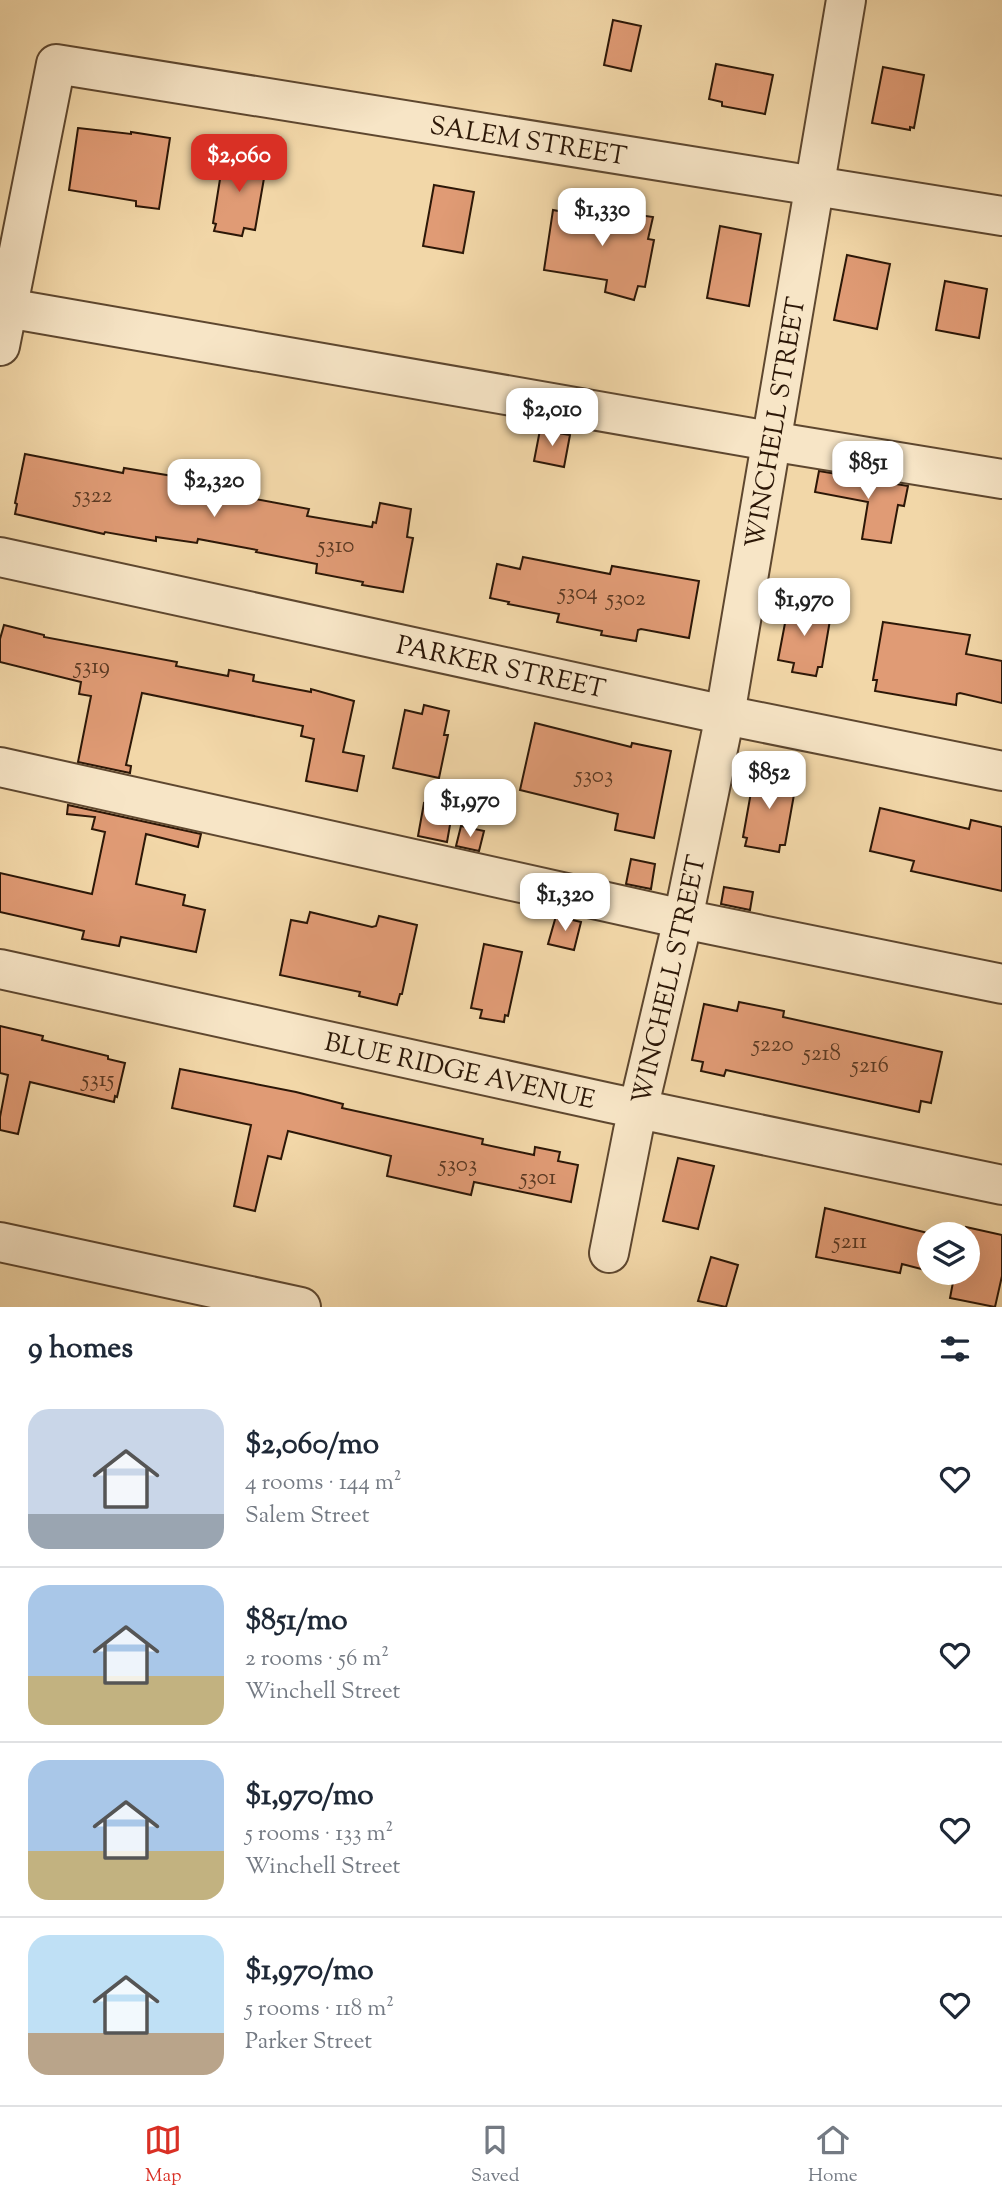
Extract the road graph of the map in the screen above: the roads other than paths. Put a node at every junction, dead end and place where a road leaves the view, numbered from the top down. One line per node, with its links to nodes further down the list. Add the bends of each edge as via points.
1 (846, 0): 2 (street, WINCHELL STREET)
2 (816, 185): 3 (street, SALEM STREET); 4 (street, SALEM STREET, via 57,64); 6 (street, WINCHELL STREET)
3 (1002, 216)
4 (7, 308): 5 (street); 6 (street)
5 (0, 345)
6 (770, 441): 7 (street); 9 (street, WINCHELL STREET)
7 (1002, 479)
8 (0, 557): 9 (street, PARKER STREET)
9 (725, 715): 11 (street, PARKER STREET); 12 (street, WINCHELL STREET)
10 (0, 767): 12 (street)
11 (1002, 771)
12 (682, 919): 14 (street); 15 (street, WINCHELL STREET)
13 (0, 969): 15 (street, BLUE RIDGE AVENUE)
14 (1002, 984)
15 (638, 1109): 16 (street, BLUE RIDGE AVENUE); 18 (street, WINCHELL STREET)
16 (1002, 1185)
17 (0, 1242): 19 (street)
18 (609, 1253)
19 (301, 1307)

